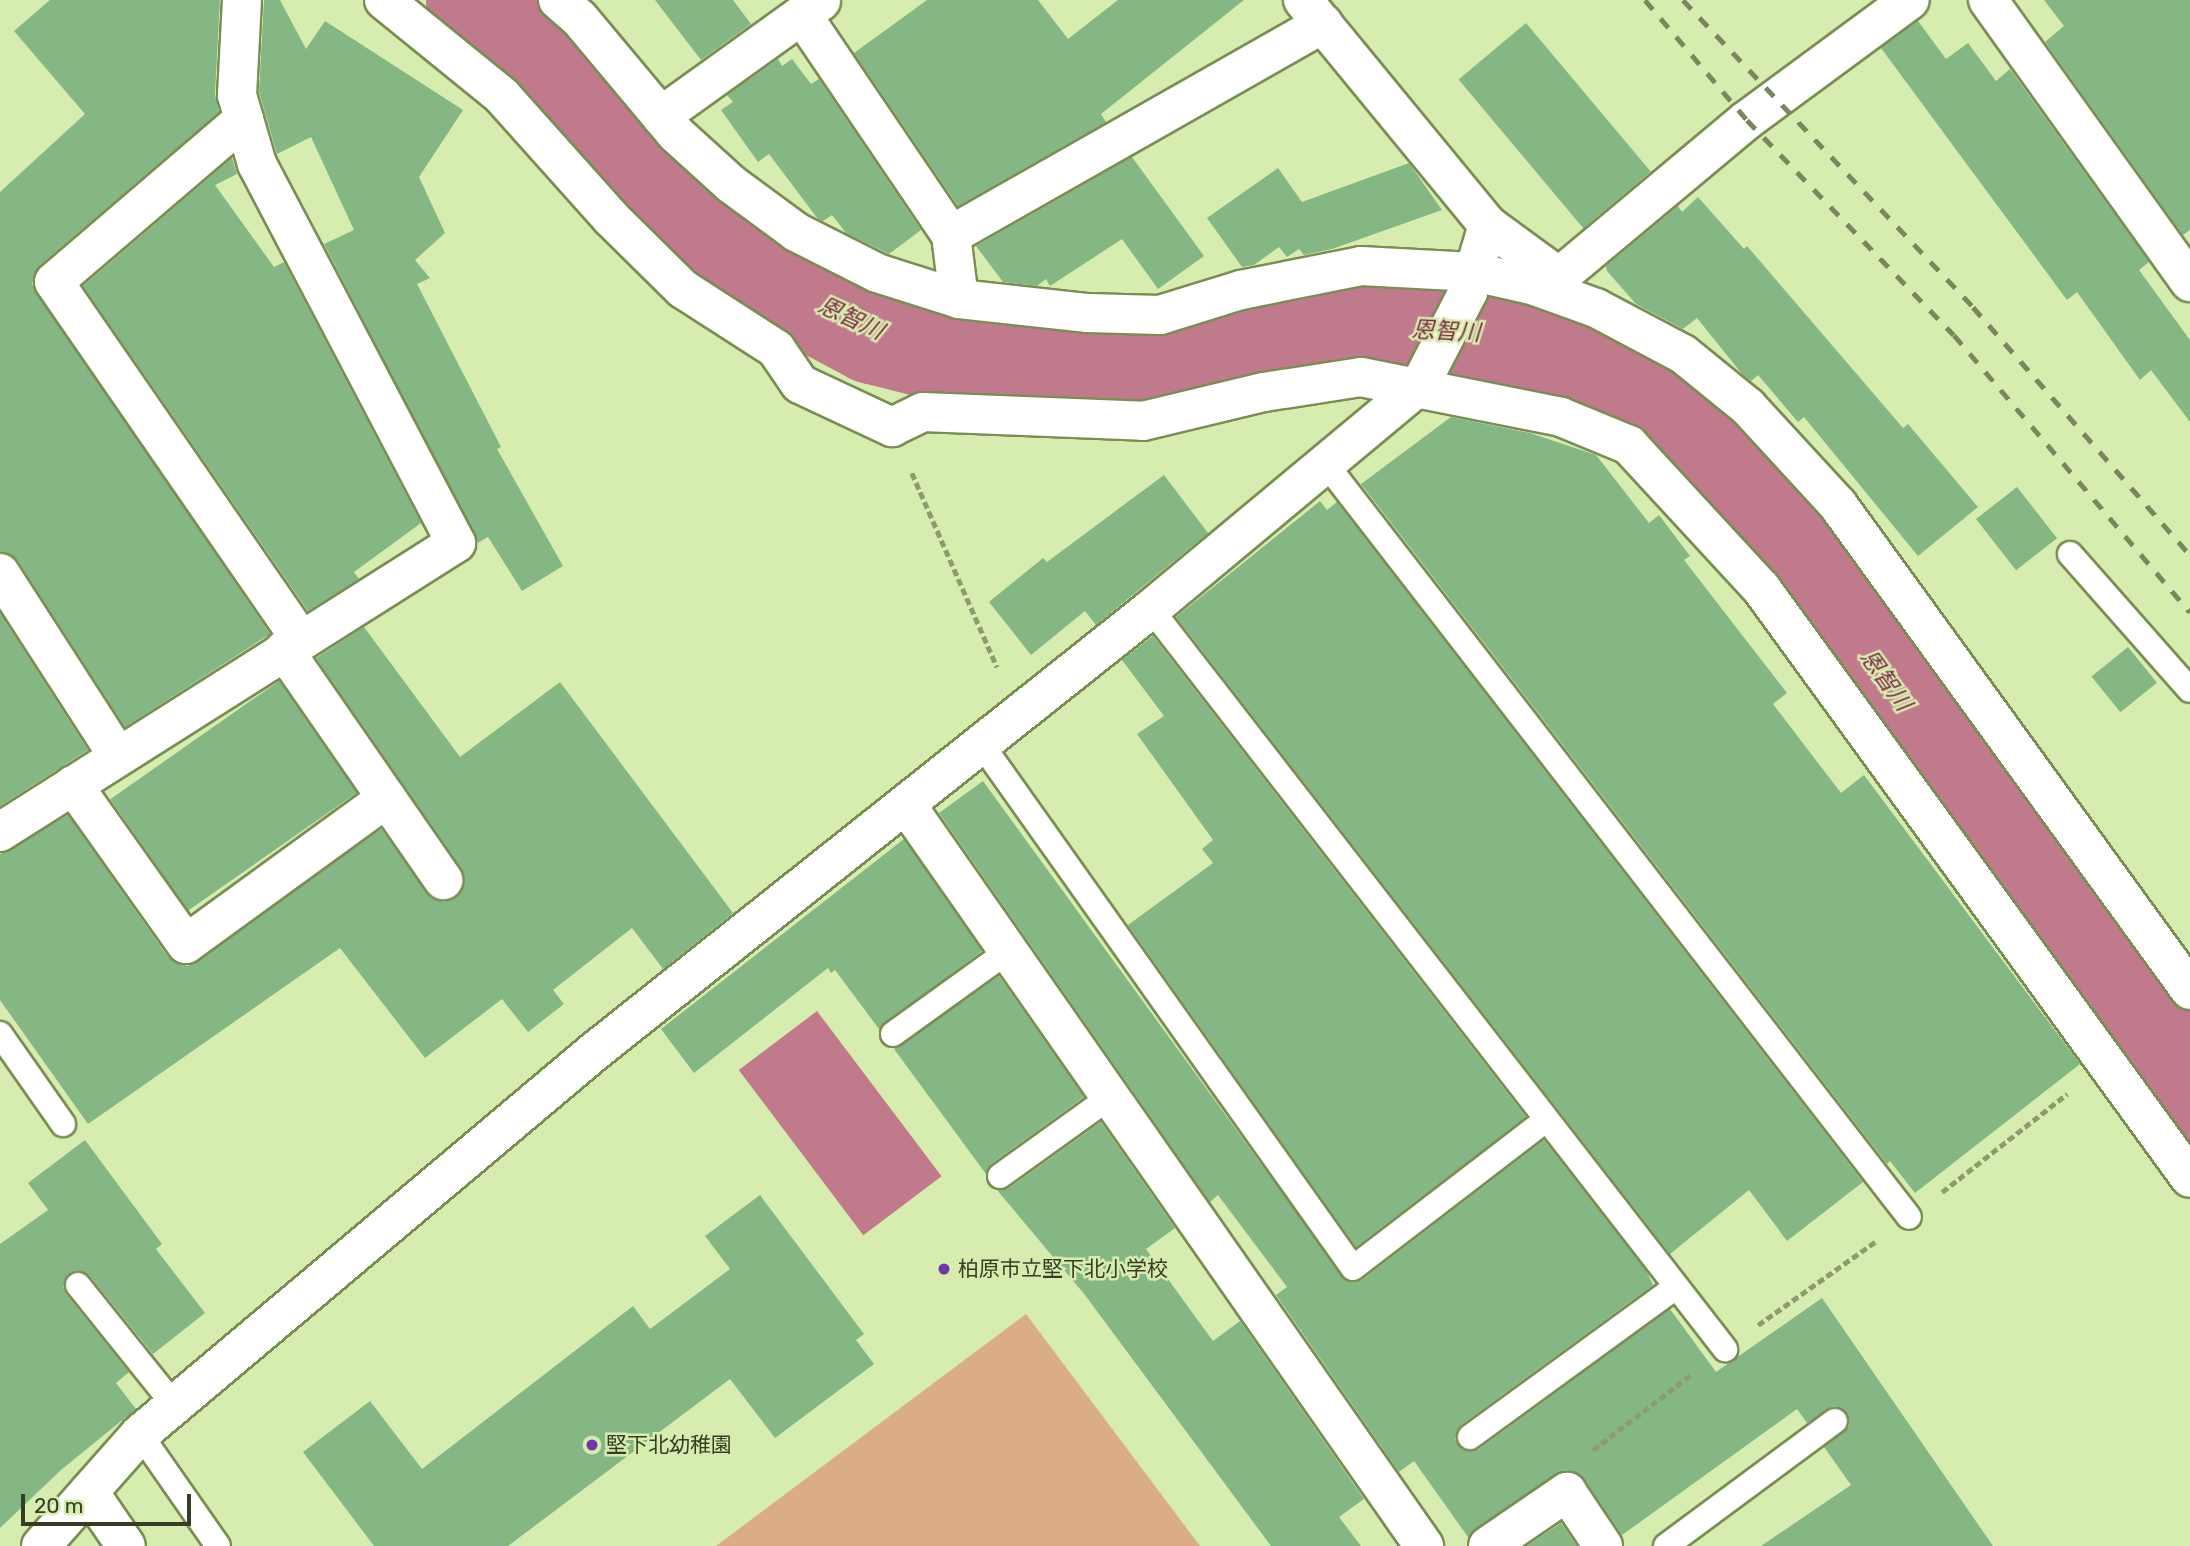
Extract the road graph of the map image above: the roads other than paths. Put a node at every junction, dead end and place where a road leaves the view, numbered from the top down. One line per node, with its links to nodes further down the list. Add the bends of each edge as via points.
1 (242, 0): 9 (street, via 237,94)
2 (384, 0): 17 (street, via 502,96 611,218 683,289 776,349 800,384 892,427 923,412 1143,421 1264,392 1361,377)
3 (1910, 0): 12 (street, via 1746,120)
4 (1988, 0): 14 (street)
5 (569, 6): 8 (street)
6 (812, 8): 8 (street); 11 (street)
7 (1313, 12): 10 (street); 11 (street)
8 (661, 116): 15 (street, via 731,184 796,232 877,273)
9 (244, 119): 22 (street, via 257,164 456,543); 22 (street, via 54,282)
10 (1488, 225): 12 (street); 13 (street)
11 (951, 235): 15 (street)
12 (1559, 277): 16 (street)
13 (1471, 282): 15 (street, via 1361,267 1241,290 1160,315 1088,313); 16 (street, via 1535,286); 17 (street)
14 (2190, 282)
15 (959, 299)
16 (1596, 307): 32 (street, via 1683,354 1748,407 1838,505)
17 (1420, 385): 18 (street); 39 (street, via 1561,417 1629,445 1761,588)
18 (1326, 464): 21 (street); 40 (lane)
19 (2070, 554): 23 (lane)
20 (0, 573): 25 (street)
21 (1151, 610): 24 (street); 36 (lane)
22 (292, 645): 25 (street); 27 (street)
23 (2190, 690)
24 (982, 745): 28 (street); 36 (lane, via 1353,1269)
25 (118, 756): 26 (street)
26 (73, 785): 27 (street, via 186,944); 29 (street)
27 (387, 798): 30 (street)
28 (906, 806): 31 (street); 44 (street, via 595,1051)
29 (0, 832)
30 (443, 880)
31 (1008, 951): 34 (lane); 35 (street)
32 (2185, 971)
33 (0, 1034): 37 (lane)
34 (893, 1034)
35 (1110, 1097): 38 (lane); 52 (street)
36 (1546, 1120): 42 (lane)
37 (63, 1124)
38 (1000, 1176)
39 (2190, 1178)
40 (1909, 1217)
41 (78, 1285): 44 (lane)
42 (1676, 1287): 43 (lane); 47 (lane)
43 (1725, 1349)
44 (175, 1406): 46 (street)
45 (1835, 1421): 55 (lane)
46 (140, 1434): 48 (street); 51 (lane)
47 (1470, 1437)
48 (89, 1492): 49 (street); 50 (street)
49 (41, 1546)
50 (126, 1546)
51 (218, 1546)
52 (1424, 1546)
53 (1488, 1546): 54 (street, via 1567,1492)
54 (1604, 1546)
55 (1666, 1546)

